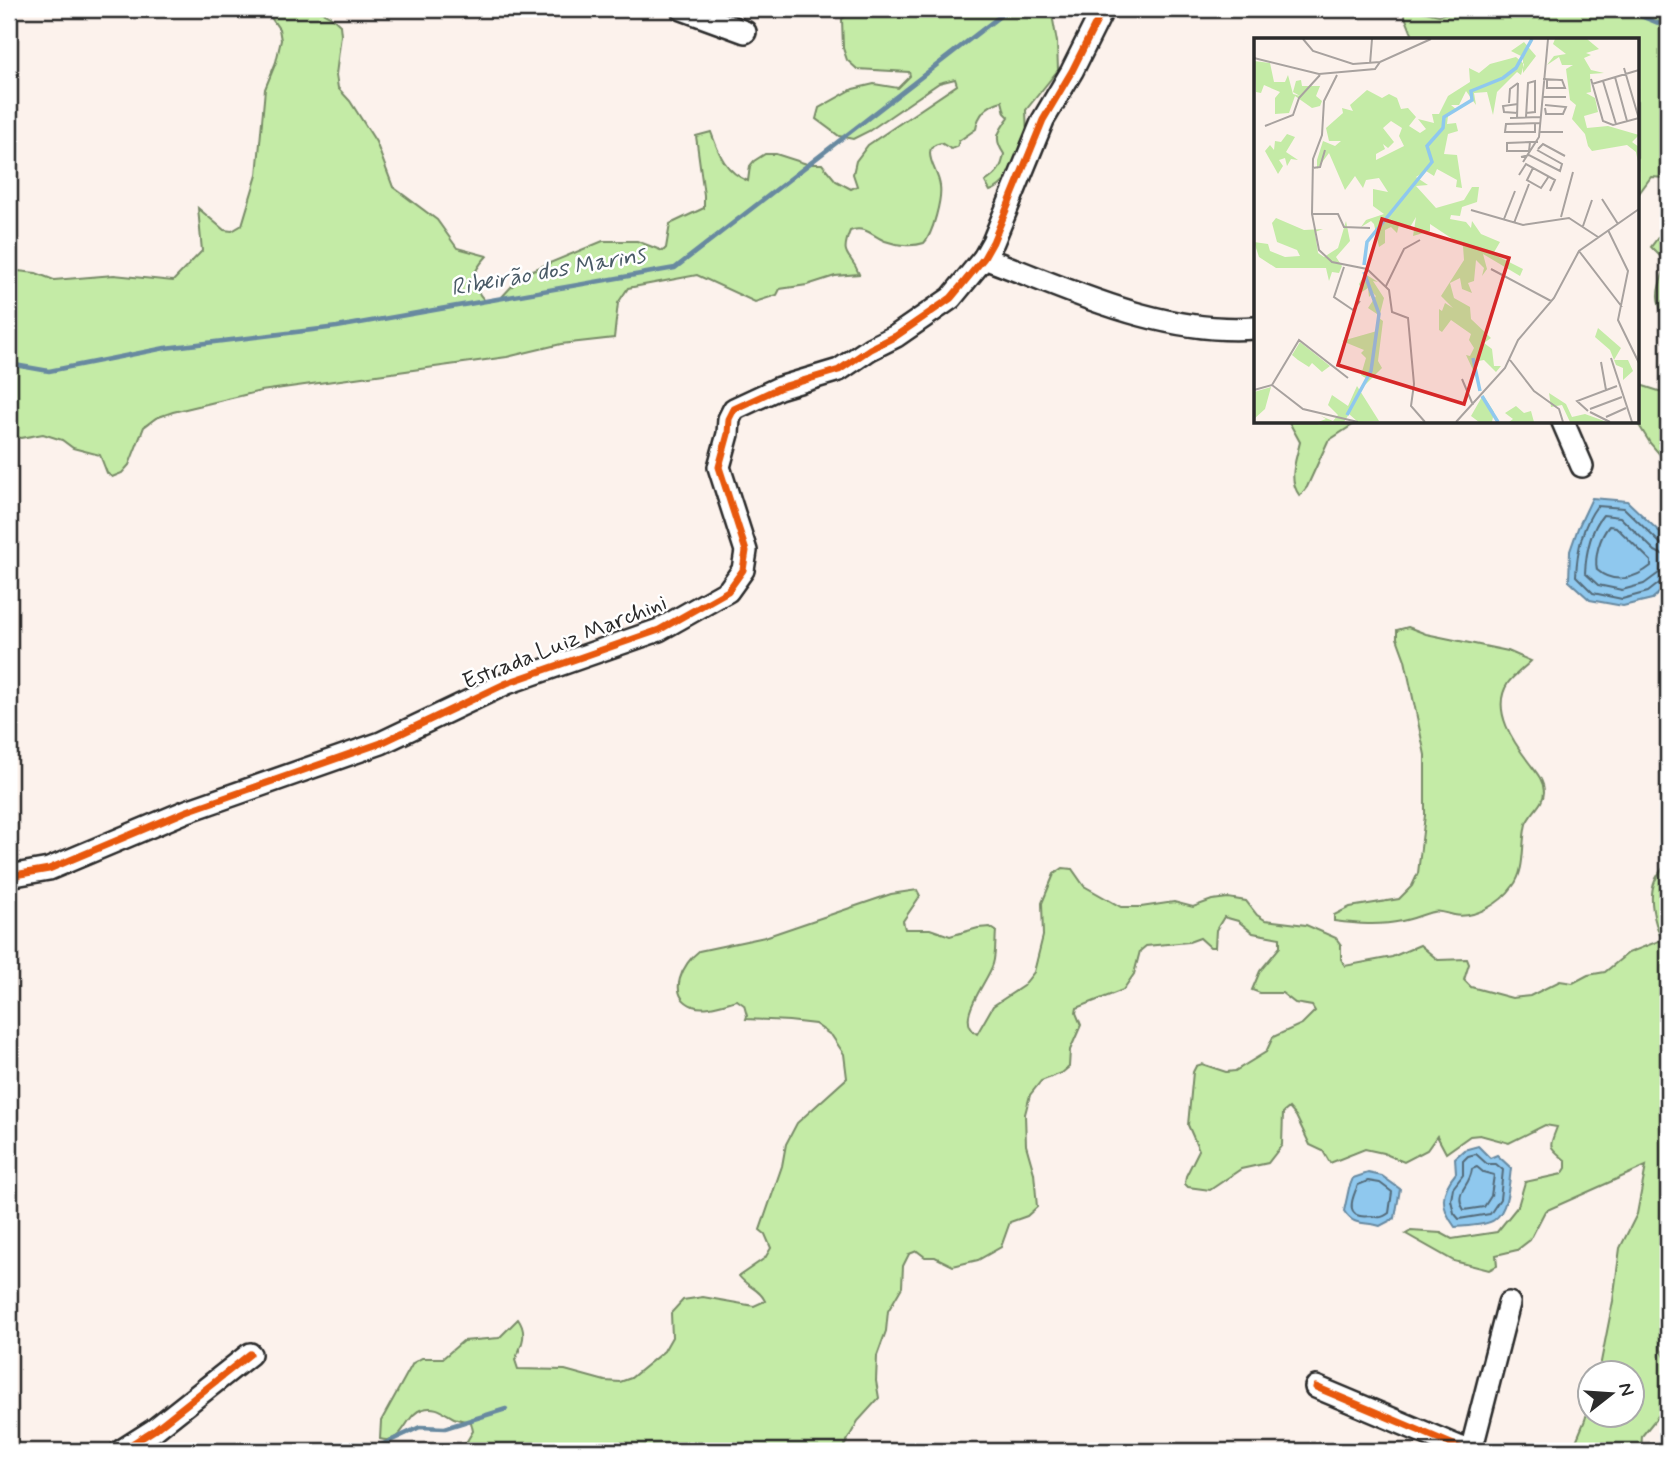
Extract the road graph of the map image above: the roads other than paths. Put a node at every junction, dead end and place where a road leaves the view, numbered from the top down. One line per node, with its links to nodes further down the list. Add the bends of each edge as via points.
1 (682, 9): 3 (street)
2 (1103, 9): 4 (street, Estrada Luiz Marchini, via 1043,120)
3 (746, 32)
4 (984, 258): 5 (street, via 1126,311 1183,324); 8 (street, Estrada Luiz Marchini, via 951,298 897,336 839,370 779,388 734,409 719,467 746,551 743,570 728,591 659,630 507,683 381,743 187,811 49,869)
5 (1254, 328)
6 (1564, 424): 7 (street)
7 (1582, 466)
8 (9, 876)
9 (1509, 1303): 13 (street)
10 (250, 1354): 12 (street)
11 (1316, 1387): 13 (street)
12 (121, 1451)
13 (1469, 1451)

